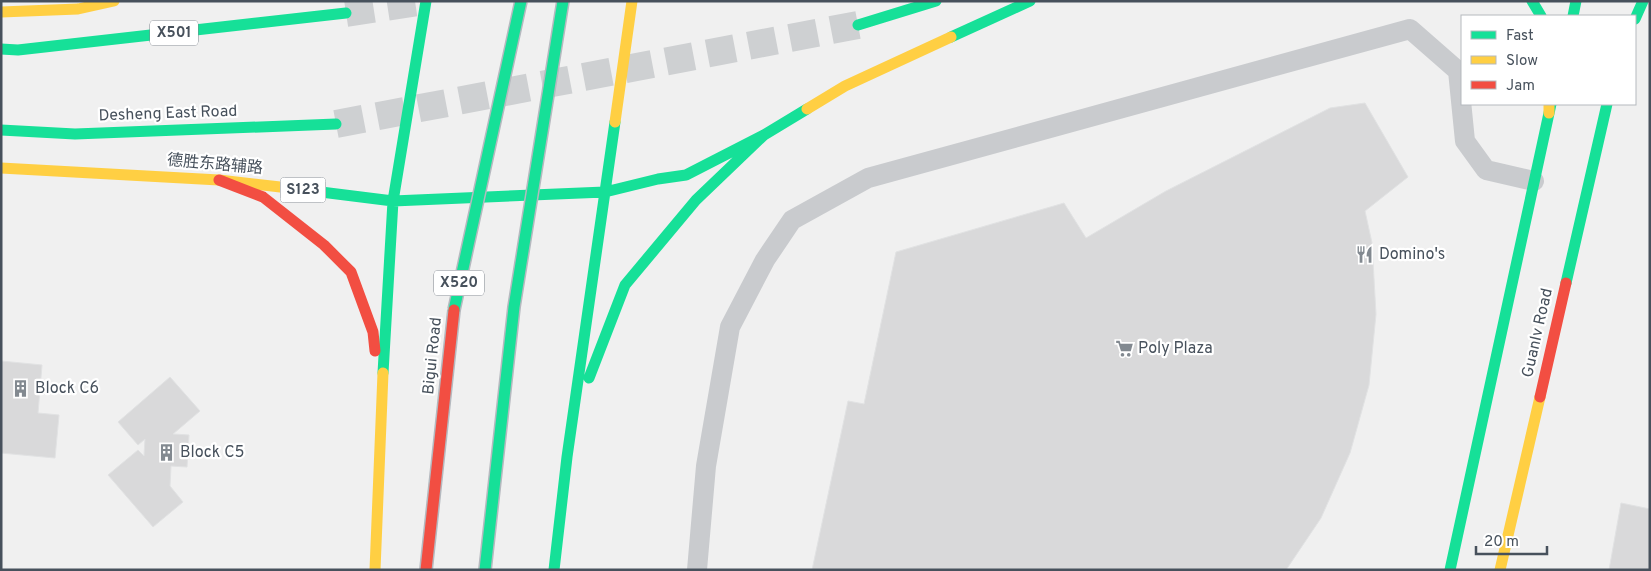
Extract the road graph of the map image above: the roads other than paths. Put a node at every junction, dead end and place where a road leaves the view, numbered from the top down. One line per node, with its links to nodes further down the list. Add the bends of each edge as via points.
1 (114, 1): 12 (main road, via 78,9)
2 (426, 1): 31 (main road)
3 (521, 1): 35 (main road, Bigui Road / X520, bridge, via 455,299)
4 (563, 1): 36 (main road, bridge, via 514,307)
5 (632, 1): 30 (main road)
6 (936, 1): 18 (main road)
7 (1030, 1): 26 (main road, via 846,86)
8 (1532, 1): 14 (main road)
9 (1576, 1): 15 (main road)
10 (1632, 1): 16 (main road)
11 (1643, 1): 17 (main road)
12 (1, 12)
13 (346, 13): 19 (main road, X501, via 18,50)
14 (1540, 15)
15 (1573, 15)
16 (1628, 15)
17 (1636, 17)
18 (858, 25)
19 (1, 49)
20 (1461, 101): 38 (street, via 1458,71 1410,29 868,178 792,220 765,260 730,327 706,466)
21 (1461, 105): 29 (street, via 1465,141 1486,170)
22 (1607, 105): 40 (main road, Guanlv Road)
23 (1550, 107): 29 (main road)
24 (336, 124): 25 (main road, Desheng East Road, via 75,134)
25 (1, 130)
26 (764, 135): 30 (main road, 德胜东路辅路, via 686,175); 33 (main road, via 696,200 625,285 588,381)
27 (1, 168): 28 (main road, 德胜东路辅路 / S123)
28 (219, 180): 31 (main road, 德胜东路辅路 / S123); 32 (main road, via 263,197 324,245 351,272 373,332)
29 (1534, 181): 39 (main road)
30 (605, 192): 31 (main road, 德胜东路辅路 / S123); 33 (main road)
31 (393, 200): 32 (main road)
32 (382, 406): 34 (main road)
33 (567, 457): 37 (main road)
34 (376, 570)
35 (426, 570)
36 (485, 570)
37 (554, 570)
38 (697, 570)
39 (1450, 570)
40 (1500, 570)

